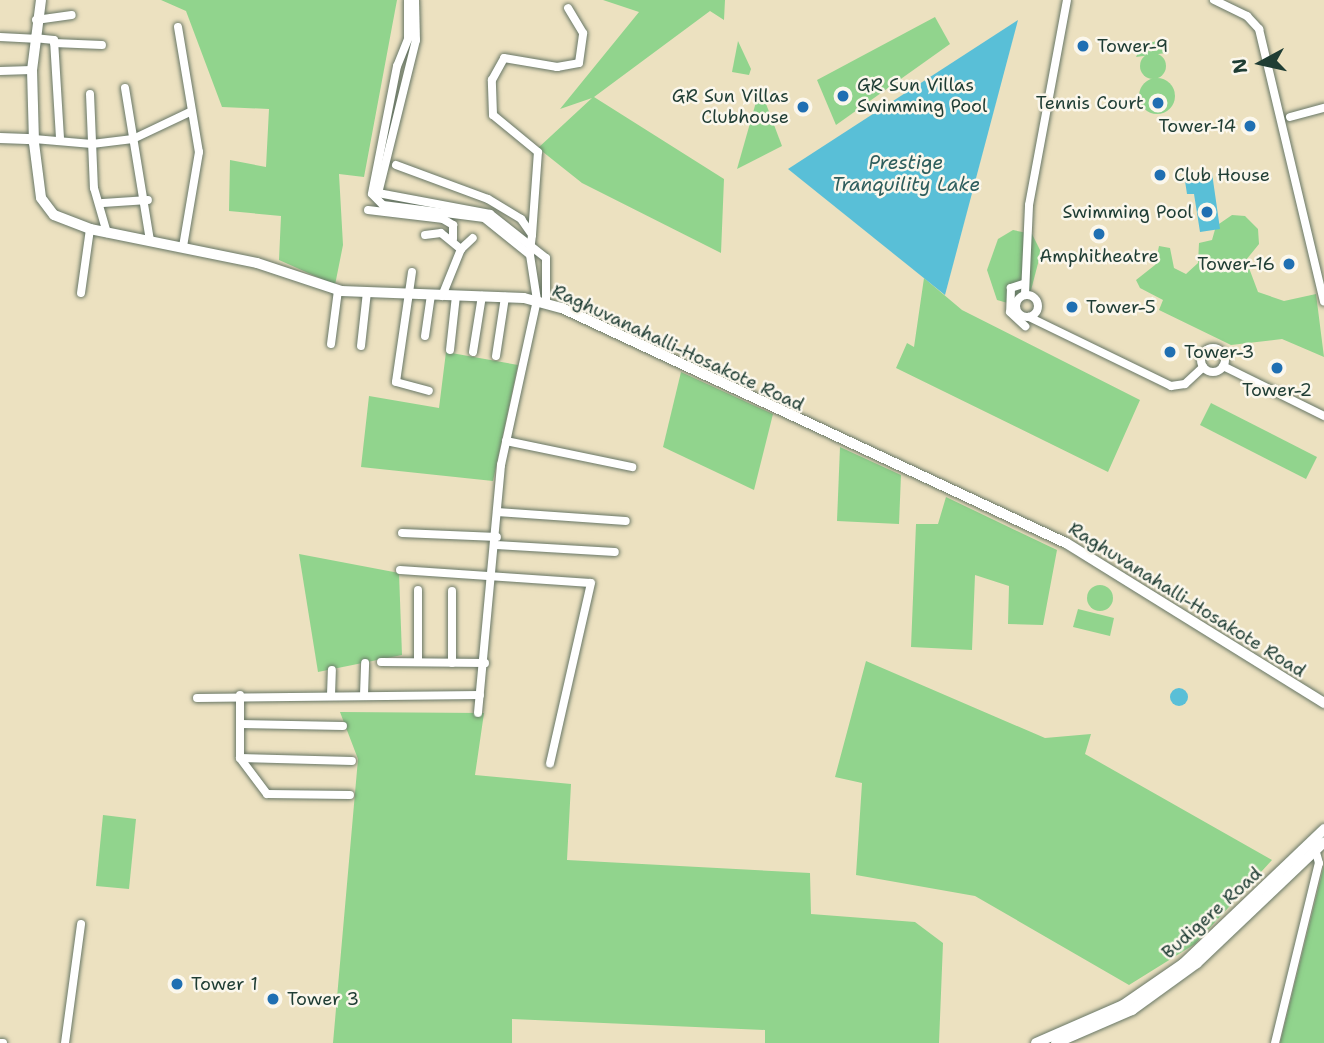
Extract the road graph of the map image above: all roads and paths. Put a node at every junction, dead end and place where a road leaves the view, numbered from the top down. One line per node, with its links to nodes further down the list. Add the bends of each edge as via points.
1 (41, 0): 8 (main road, Raghuvanahalli-Hosakote Road)
2 (408, 0): 14 (street, via 408,39)
3 (415, 0): 14 (street, via 416,40)
4 (1068, 0): 42 (street, via 1029,205)
5 (1214, 0): 54 (street, via 1247,16 1259,29)
6 (568, 8): 34 (street, via 583,33 579,63 565,68 504,58 492,80 494,115 538,152)
7 (72, 15): 8 (street)
8 (36, 20): 11 (main road, Raghuvanahalli-Hosakote Road)
9 (178, 27): 20 (street)
10 (0, 37): 11 (street)
11 (34, 38): 12 (street); 15 (main road, Raghuvanahalli-Hosakote Road)
12 (54, 43): 13 (street); 23 (street)
13 (102, 45)
14 (401, 67): 40 (street, via 377,197 486,211)
15 (32, 70): 16 (street); 24 (main road, Raghuvanahalli-Hosakote Road)
16 (0, 71)
17 (125, 88): 25 (street)
18 (90, 94): 26 (street)
19 (1324, 108): 21 (street)
20 (192, 111): 25 (street); 38 (street, via 199,152)
21 (1290, 117)
22 (0, 138): 24 (main road)
23 (61, 138): 24 (street); 26 (street)
24 (34, 139): 31 (main road, Raghuvanahalli-Hosakote Road, via 46,208)
25 (133, 139): 26 (street); 28 (street)
26 (92, 144): 29 (street, via 94,188)
27 (396, 165): 34 (street, via 488,199 521,219)
28 (148, 200): 29 (street); 37 (street)
29 (103, 203): 32 (street)
30 (368, 210): 36 (street, via 443,219 453,225)
31 (90, 229): 32 (main road, Raghuvanahalli-Hosakote Road); 45 (street)
32 (107, 233): 37 (main road, Raghuvanahalli-Hosakote Road)
33 (425, 235): 36 (street)
34 (532, 235): 40 (street)
35 (473, 238): 39 (street)
36 (453, 239): 39 (street)
37 (150, 240): 38 (main road, Raghuvanahalli-Hosakote Road)
38 (183, 247): 43 (main road, Raghuvanahalli-Hosakote Road)
39 (461, 249): 49 (street)
40 (530, 251): 53 (street); 53 (street, via 546,258)
41 (412, 272): 47 (street)
42 (1023, 284): 46 (street); 55 (street, via 1012,288 1010,312)
43 (338, 290): 44 (main road, Raghuvanahalli-Hosakote Road); 57 (street)
44 (367, 292): 47 (main road, Raghuvanahalli-Hosakote Road); 58 (street)
45 (81, 293)
46 (1025, 294): 55 (street, via 1016,306); 55 (street, via 1039,306)
47 (407, 295): 48 (main road, Raghuvanahalli-Hosakote Road); 64 (street, via 396,384)
48 (430, 295): 49 (main road, Raghuvanahalli-Hosakote Road); 56 (street)
49 (442, 296): 50 (main road, Raghuvanahalli-Hosakote Road)
50 (456, 296): 51 (main road, Raghuvanahalli-Hosakote Road); 59 (street)
51 (482, 296): 52 (main road, Raghuvanahalli-Hosakote Road); 60 (street)
52 (505, 297): 53 (main road, Raghuvanahalli-Hosakote Road); 61 (street)
53 (542, 301): 66 (street); 88 (main road, Raghuvanahalli-Hosakote Road, via 1066,543)
54 (1324, 301)
55 (1027, 321): 63 (street, via 1171,386 1185,384)
56 (425, 336)
57 (331, 344)
58 (361, 346)
59 (450, 350)
60 (473, 352)
61 (496, 356)
62 (1223, 366): 63 (street, via 1215,372); 63 (street, via 1223,354 1214,348 1203,352); 65 (street)
63 (1203, 367)
64 (429, 391)
65 (1324, 416)
66 (506, 441): 67 (street); 68 (street)
67 (632, 467)
68 (497, 512): 69 (street); 71 (street)
69 (626, 521)
70 (402, 533): 71 (street)
71 (496, 541): 72 (street); 74 (street)
72 (615, 552)
73 (400, 570): 74 (street)
74 (493, 575): 81 (street); 94 (street, via 591,583)
75 (418, 590): 79 (street)
76 (452, 591): 80 (street)
77 (381, 662): 79 (street)
78 (365, 663): 85 (street)
79 (418, 663): 80 (street)
80 (452, 663): 81 (street)
81 (485, 663): 86 (street)
82 (332, 670): 84 (street)
83 (240, 695): 84 (street); 87 (street); 90 (street)
84 (331, 695): 85 (street)
85 (364, 695): 86 (street)
86 (480, 695): 89 (street)
87 (197, 698)
88 (1324, 703)
89 (478, 713)
90 (240, 724): 91 (street); 92 (street)
91 (343, 726)
92 (240, 758): 93 (street); 95 (street, via 267,794)
93 (352, 761)
94 (550, 762)
95 (350, 795)
96 (1324, 829): 97 (main road, Budigere Road)
97 (1319, 845): 100 (main road, Budigere Road, via 1184,963 1123,1005); 101 (main road, Budigere Road, via 1197,963 1132,1010); 102 (street)
98 (81, 924): 99 (street)
99 (65, 1043)
100 (1036, 1043)
101 (1056, 1043)
102 (1275, 1043)

